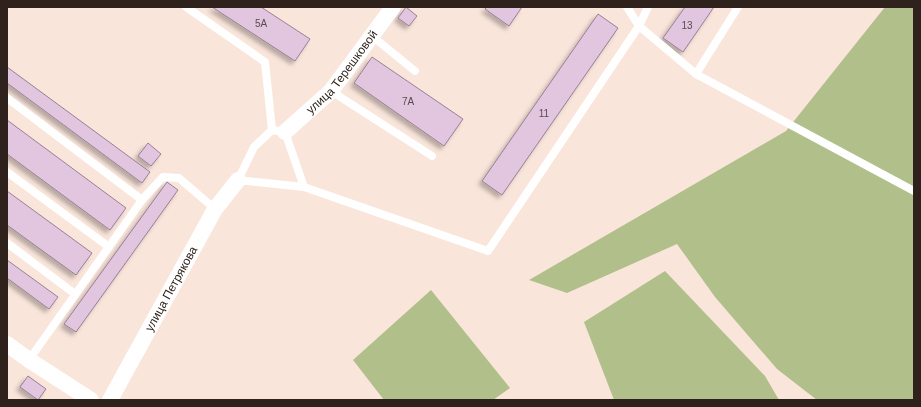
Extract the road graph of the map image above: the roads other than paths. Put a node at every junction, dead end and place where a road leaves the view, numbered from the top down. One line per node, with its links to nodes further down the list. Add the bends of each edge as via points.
1 (186, 7): 12 (lane, via 265,62)
2 (393, 7): 7 (street, улица Терешковой)
3 (627, 7): 6 (lane)
4 (648, 7): 6 (lane)
5 (738, 7): 9 (lane)
6 (639, 26): 9 (lane); 16 (lane, via 488,250)
7 (372, 36): 8 (lane); 10 (street, улица Терешковой)
8 (416, 71)
9 (696, 74): 17 (lane)
10 (331, 91): 12 (street, улица Терешковой); 13 (lane)
11 (7, 98): 18 (lane)
12 (279, 131): 15 (lane, via 254,147); 16 (lane)
13 (432, 156)
14 (7, 172): 21 (lane)
15 (238, 180): 16 (lane); 19 (street, улица Петрякова)
16 (304, 187)
17 (914, 191)
18 (142, 200): 19 (lane, via 163,177 179,178); 21 (lane)
19 (215, 209): 26 (street, улица Петрякова)
20 (7, 243): 22 (lane)
21 (109, 247): 22 (lane)
22 (75, 294): 24 (lane)
23 (7, 344): 24 (street)
24 (28, 360): 25 (street)
25 (91, 400)
26 (110, 400)

